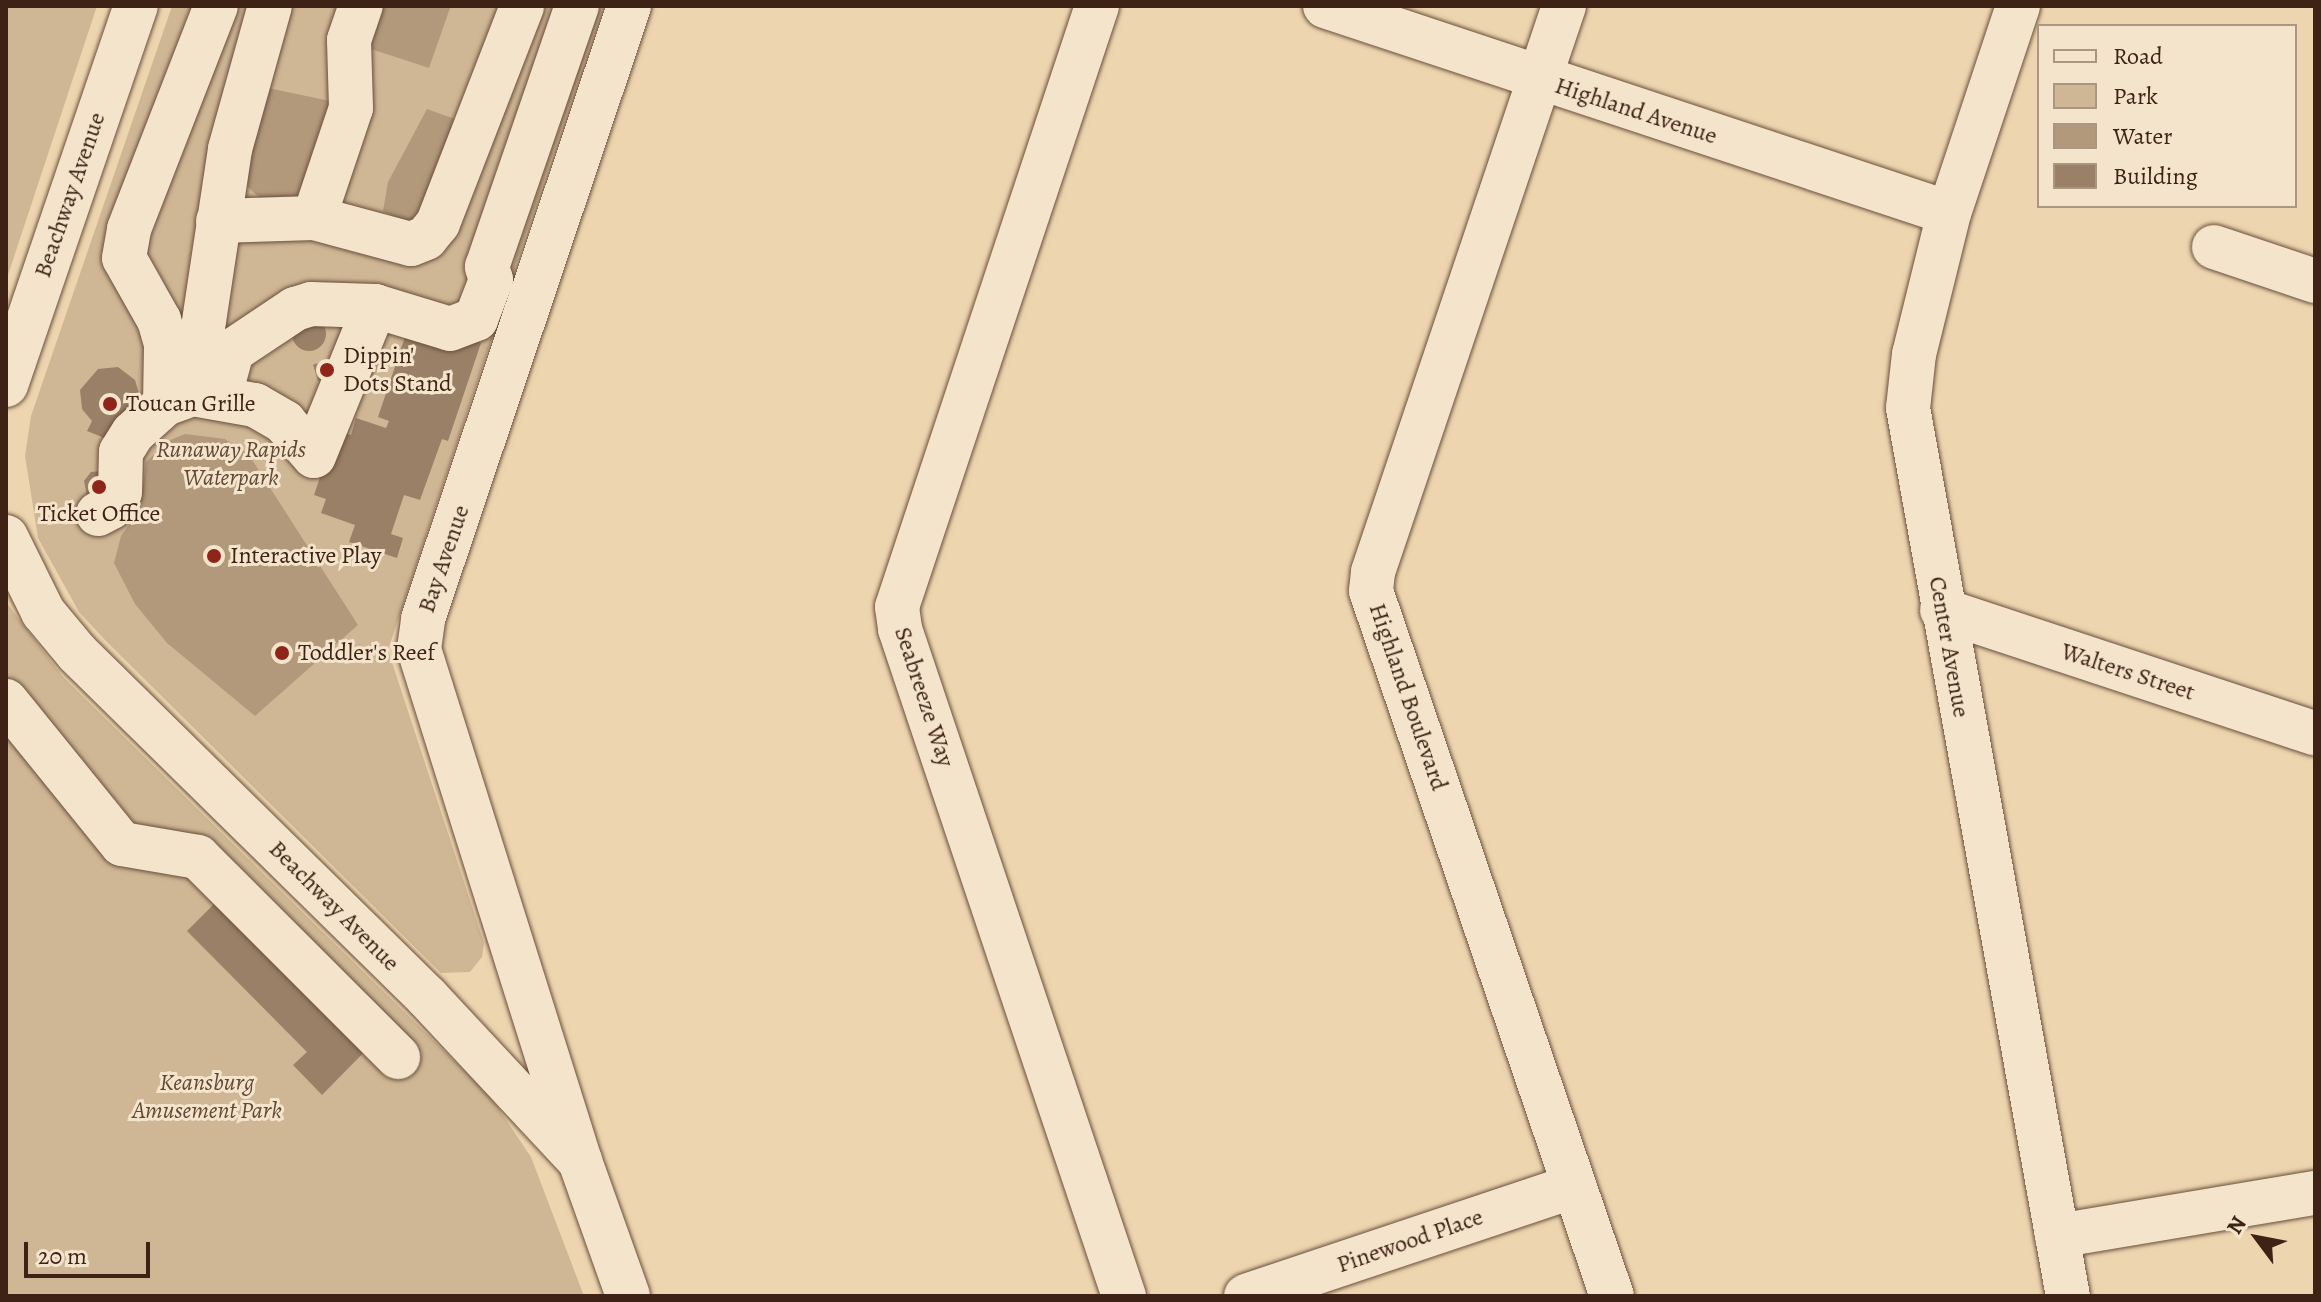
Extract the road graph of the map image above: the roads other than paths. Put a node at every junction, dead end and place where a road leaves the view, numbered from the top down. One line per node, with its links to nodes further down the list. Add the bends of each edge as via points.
1 (136, 6): 23 (street, Beachway Avenue)
2 (216, 6): 15 (street)
3 (270, 6): 16 (street)
4 (361, 6): 18 (street, via 349,40 351,108)
5 (522, 6): 13 (street)
6 (577, 6): 14 (street)
7 (629, 6): 32 (street, Bay Avenue, via 423,619 419,649)
8 (1097, 6): 37 (street, Seabreeze Way, via 897,607)
9 (1325, 6): 12 (street, Highland Avenue)
10 (1564, 6): 12 (street, Highland Boulevard)
11 (2018, 6): 17 (street, Center Avenue)
12 (1539, 79): 17 (street, Highland Avenue); 33 (street, Highland Boulevard, via 1373,572 1371,591)
13 (486, 96): 14 (street); 18 (street, via 438,223 426,238 411,244)
14 (540, 113): 22 (street, via 487,267 491,280 476,319 450,329)
15 (173, 116): 16 (street); 25 (street, via 129,229 124,258)
16 (232, 142): 19 (street)
17 (1949, 213): 28 (street, Center Avenue, via 1914,354 1908,408)
18 (314, 218): 19 (street)
19 (216, 234): 25 (street)
20 (2214, 247): 21 (street)
21 (2315, 281)
22 (375, 306): 25 (street, via 311,304 295,309 232,351); 25 (street, via 314,456 284,422 255,405)
23 (15, 328): 24 (street, Beachway Avenue)
24 (6, 385)
25 (193, 393): 26 (street, via 111,453 120,492 111,507)
26 (98, 514)
27 (6, 537): 32 (street, Beachway Avenue, via 43,612 77,653 428,998)
28 (1942, 610): 30 (street, Walters Street); 35 (street, Center Avenue)
29 (6, 701): 31 (street, via 122,844 198,857)
30 (2315, 733)
31 (398, 1057)
32 (580, 1161): 36 (street, Beachway Avenue)
33 (1574, 1186): 38 (street, Pinewood Place); 39 (street, Highland Boulevard)
34 (2314, 1190): 35 (street)
35 (2057, 1236): 40 (street, Center Avenue)
36 (628, 1296)
37 (1124, 1296)
38 (1246, 1296)
39 (1612, 1296)
40 (2068, 1296)

